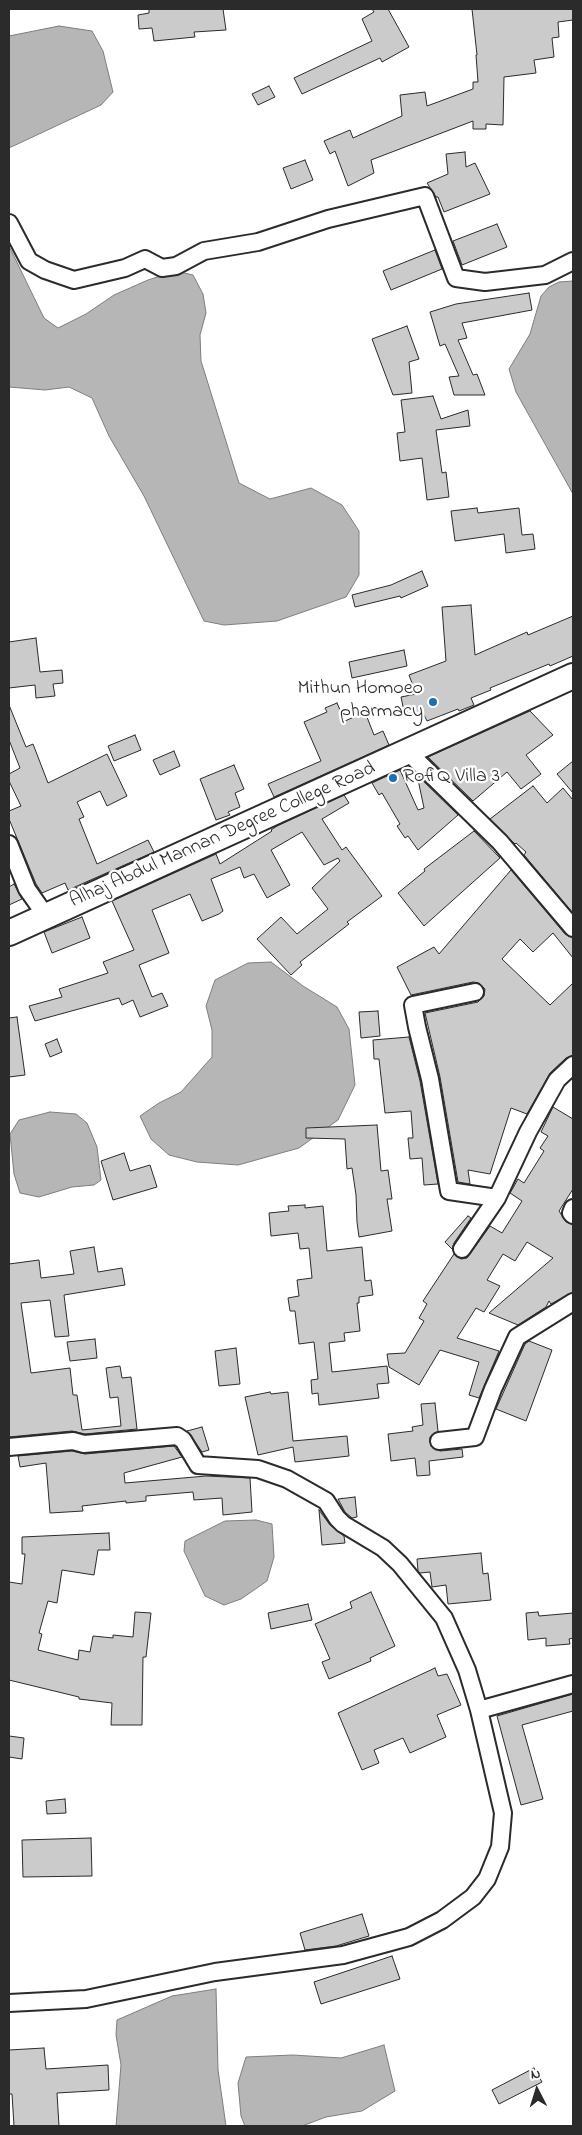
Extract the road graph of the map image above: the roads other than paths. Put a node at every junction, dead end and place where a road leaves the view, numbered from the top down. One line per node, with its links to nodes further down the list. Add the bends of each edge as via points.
1 (9, 223): 2 (street, via 29,261 74,280 125,268 145,259 162,268 176,266 204,251 258,242 328,219 425,196 456,278 485,282 545,275)
2 (573, 261)
3 (573, 676): 4 (street, Alhaj Abdul Mannan Degree College Road)
4 (408, 752): 6 (street, Alhaj Abdul Mannan Degree College Road); 7 (street, via 500,842)
5 (9, 844): 6 (street, via 27,889)
6 (46, 916): 8 (street, Alhaj Abdul Mannan Degree College Road)
7 (573, 928)
8 (9, 933)
9 (475, 992): 11 (street, via 413,1005 430,1079 449,1191)
10 (573, 1065): 11 (street, via 556,1080)
11 (497, 1198): 14 (street)
12 (573, 1208): 13 (street)
13 (573, 1215)
14 (462, 1249)
15 (573, 1302): 16 (street, via 517,1337 474,1437)
16 (439, 1441)
17 (9, 1447): 19 (street, via 177,1436 183,1440 198,1465 258,1469 315,1494 326,1501 344,1524 383,1548 444,1618 467,1670)
18 (573, 1684): 19 (street)
19 (479, 1710): 20 (street, via 503,1813 500,1847 487,1879 473,1897 442,1920 409,1936 343,1955 215,1972 86,1999)
20 (9, 2003)

